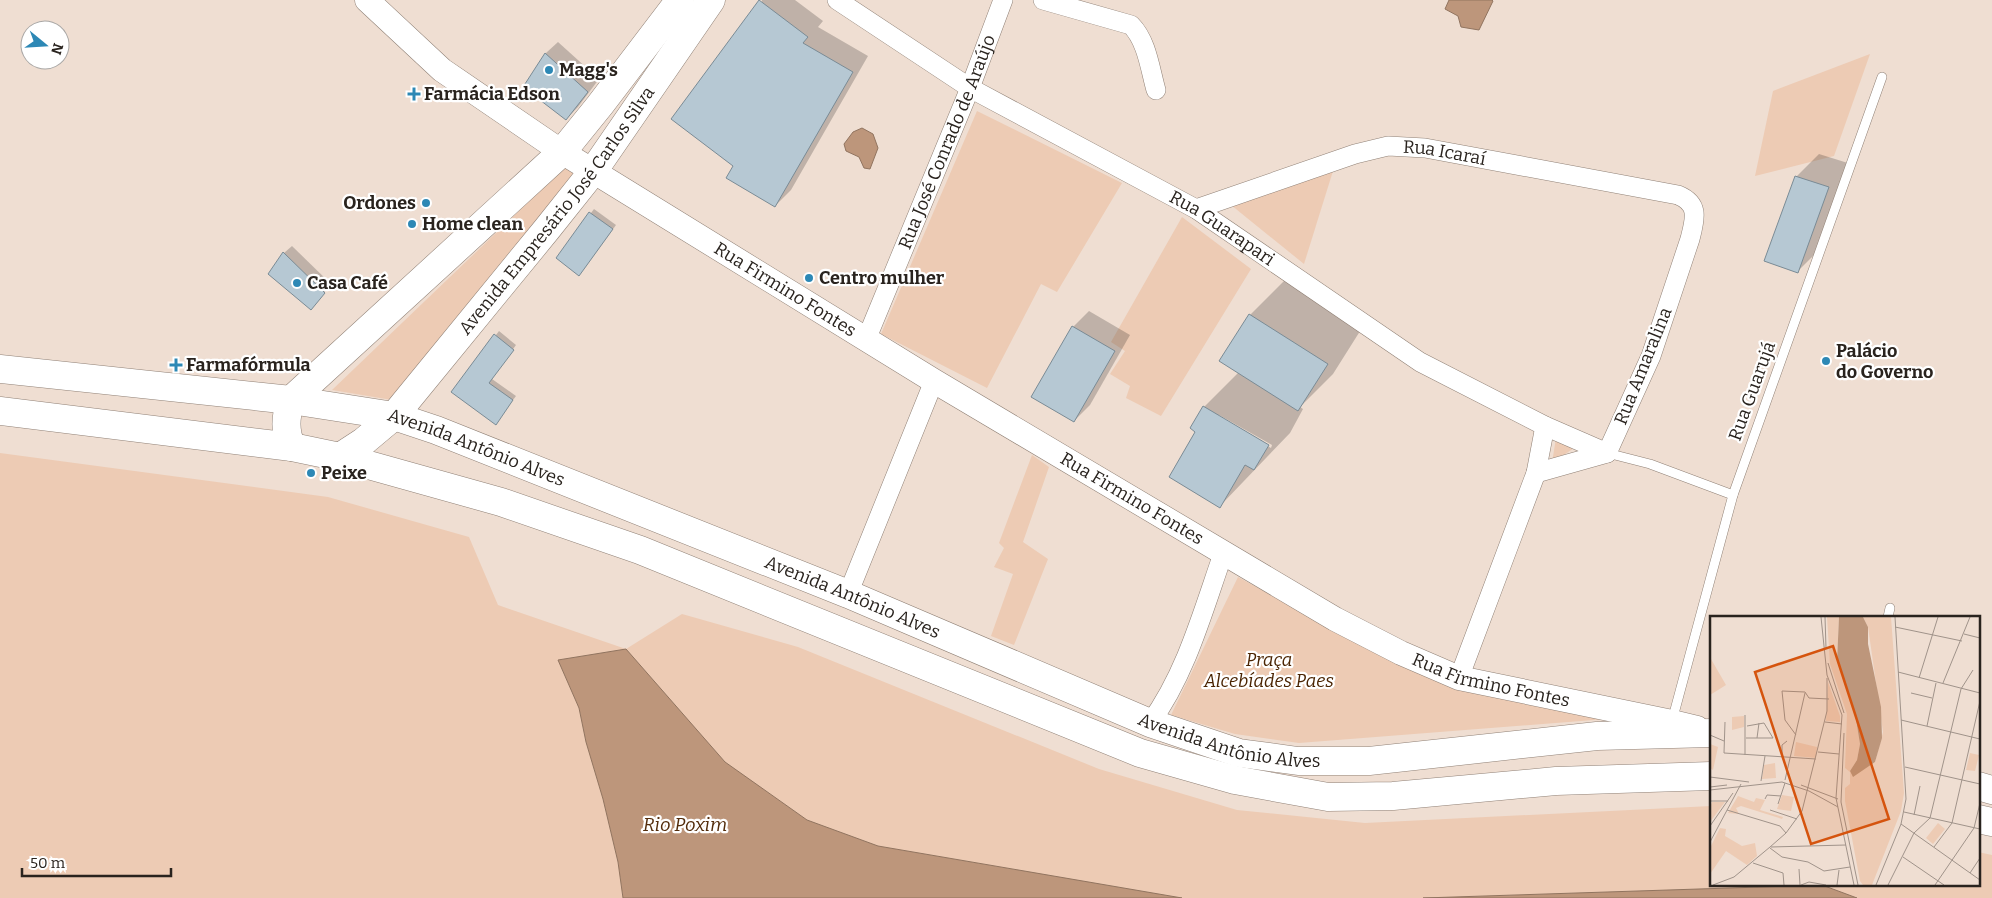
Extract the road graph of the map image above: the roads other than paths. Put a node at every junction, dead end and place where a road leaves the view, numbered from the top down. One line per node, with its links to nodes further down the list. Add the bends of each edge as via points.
1 (367, 0): 10 (street, Rua Firmino Fontes, via 442,70)
2 (680, 0): 10 (main road, Avenida Empresário José Carlos Silva)
3 (711, 0): 11 (main road, Avenida Empresário José Carlos Silva)
4 (838, 0): 8 (street, Rua Guarapari)
5 (1002, 0): 8 (street, Rua José Conrado de Araújo)
6 (1042, 0): 9 (street, via 1131,25 1143,44)
7 (1882, 77): 25 (lane, Rua Guarujá)
8 (970, 88): 13 (street, Rua Guarapari); 14 (street, Rua José Conrado de Araújo)
9 (1156, 90)
10 (562, 152): 11 (street, Rua Firmino Fontes); 17 (main road, Avenida Empresário José Carlos Silva)
11 (594, 170): 14 (street, Rua Firmino Fontes); 19 (main road, Avenida Empresário José Carlos Silva)
12 (1694, 208): 13 (street, Rua Icaraí, via 1688,199 1678,195 1425,148 1388,146 1355,154); 22 (street, Rua Amaralina, via 1690,239 1651,356)
13 (1196, 209): 20 (street, Rua Guarapari, via 1420,362)
14 (866, 340): 16 (street, Rua Firmino Fontes)
15 (0, 369): 17 (main road, Avenida Antônio Alves)
16 (934, 381): 26 (street, Rua Firmino Fontes); 27 (street)
17 (291, 400): 19 (main road, Avenida Antônio Alves); 21 (main road, via 286,427)
18 (0, 411): 21 (main road, Avenida Antônio Alves)
19 (394, 416): 23 (main road, Avenida Empresário José Carlos Silva); 27 (main road, Avenida Antônio Alves)
20 (1545, 426): 22 (street, Rua Guarapari); 24 (street)
21 (292, 447): 23 (main road, Avenida Antônio Alves)
22 (1607, 453): 24 (street); 25 (lane, via 1650,464)
23 (340, 457): 33 (main road, Avenida Antônio Alves, via 501,502 640,550 1140,753 1235,780 1328,797 1393,796 1556,781)
24 (1536, 473): 28 (street)
25 (1732, 495): 29 (lane, Rua Guarujá)
26 (1223, 554): 28 (street, Rua Firmino Fontes, via 1343,623); 30 (street, via 1176,681)
27 (848, 594): 30 (main road, Avenida Antônio Alves)
28 (1459, 678): 29 (street, Rua Firmino Fontes)
29 (1672, 722): 31 (street, Rua Firmino Fontes)
30 (1150, 723): 32 (main road, Avenida Antônio Alves, via 1239,753 1298,761 1369,761 1597,736)
31 (1710, 733)
32 (1710, 733)
33 (1710, 776)

